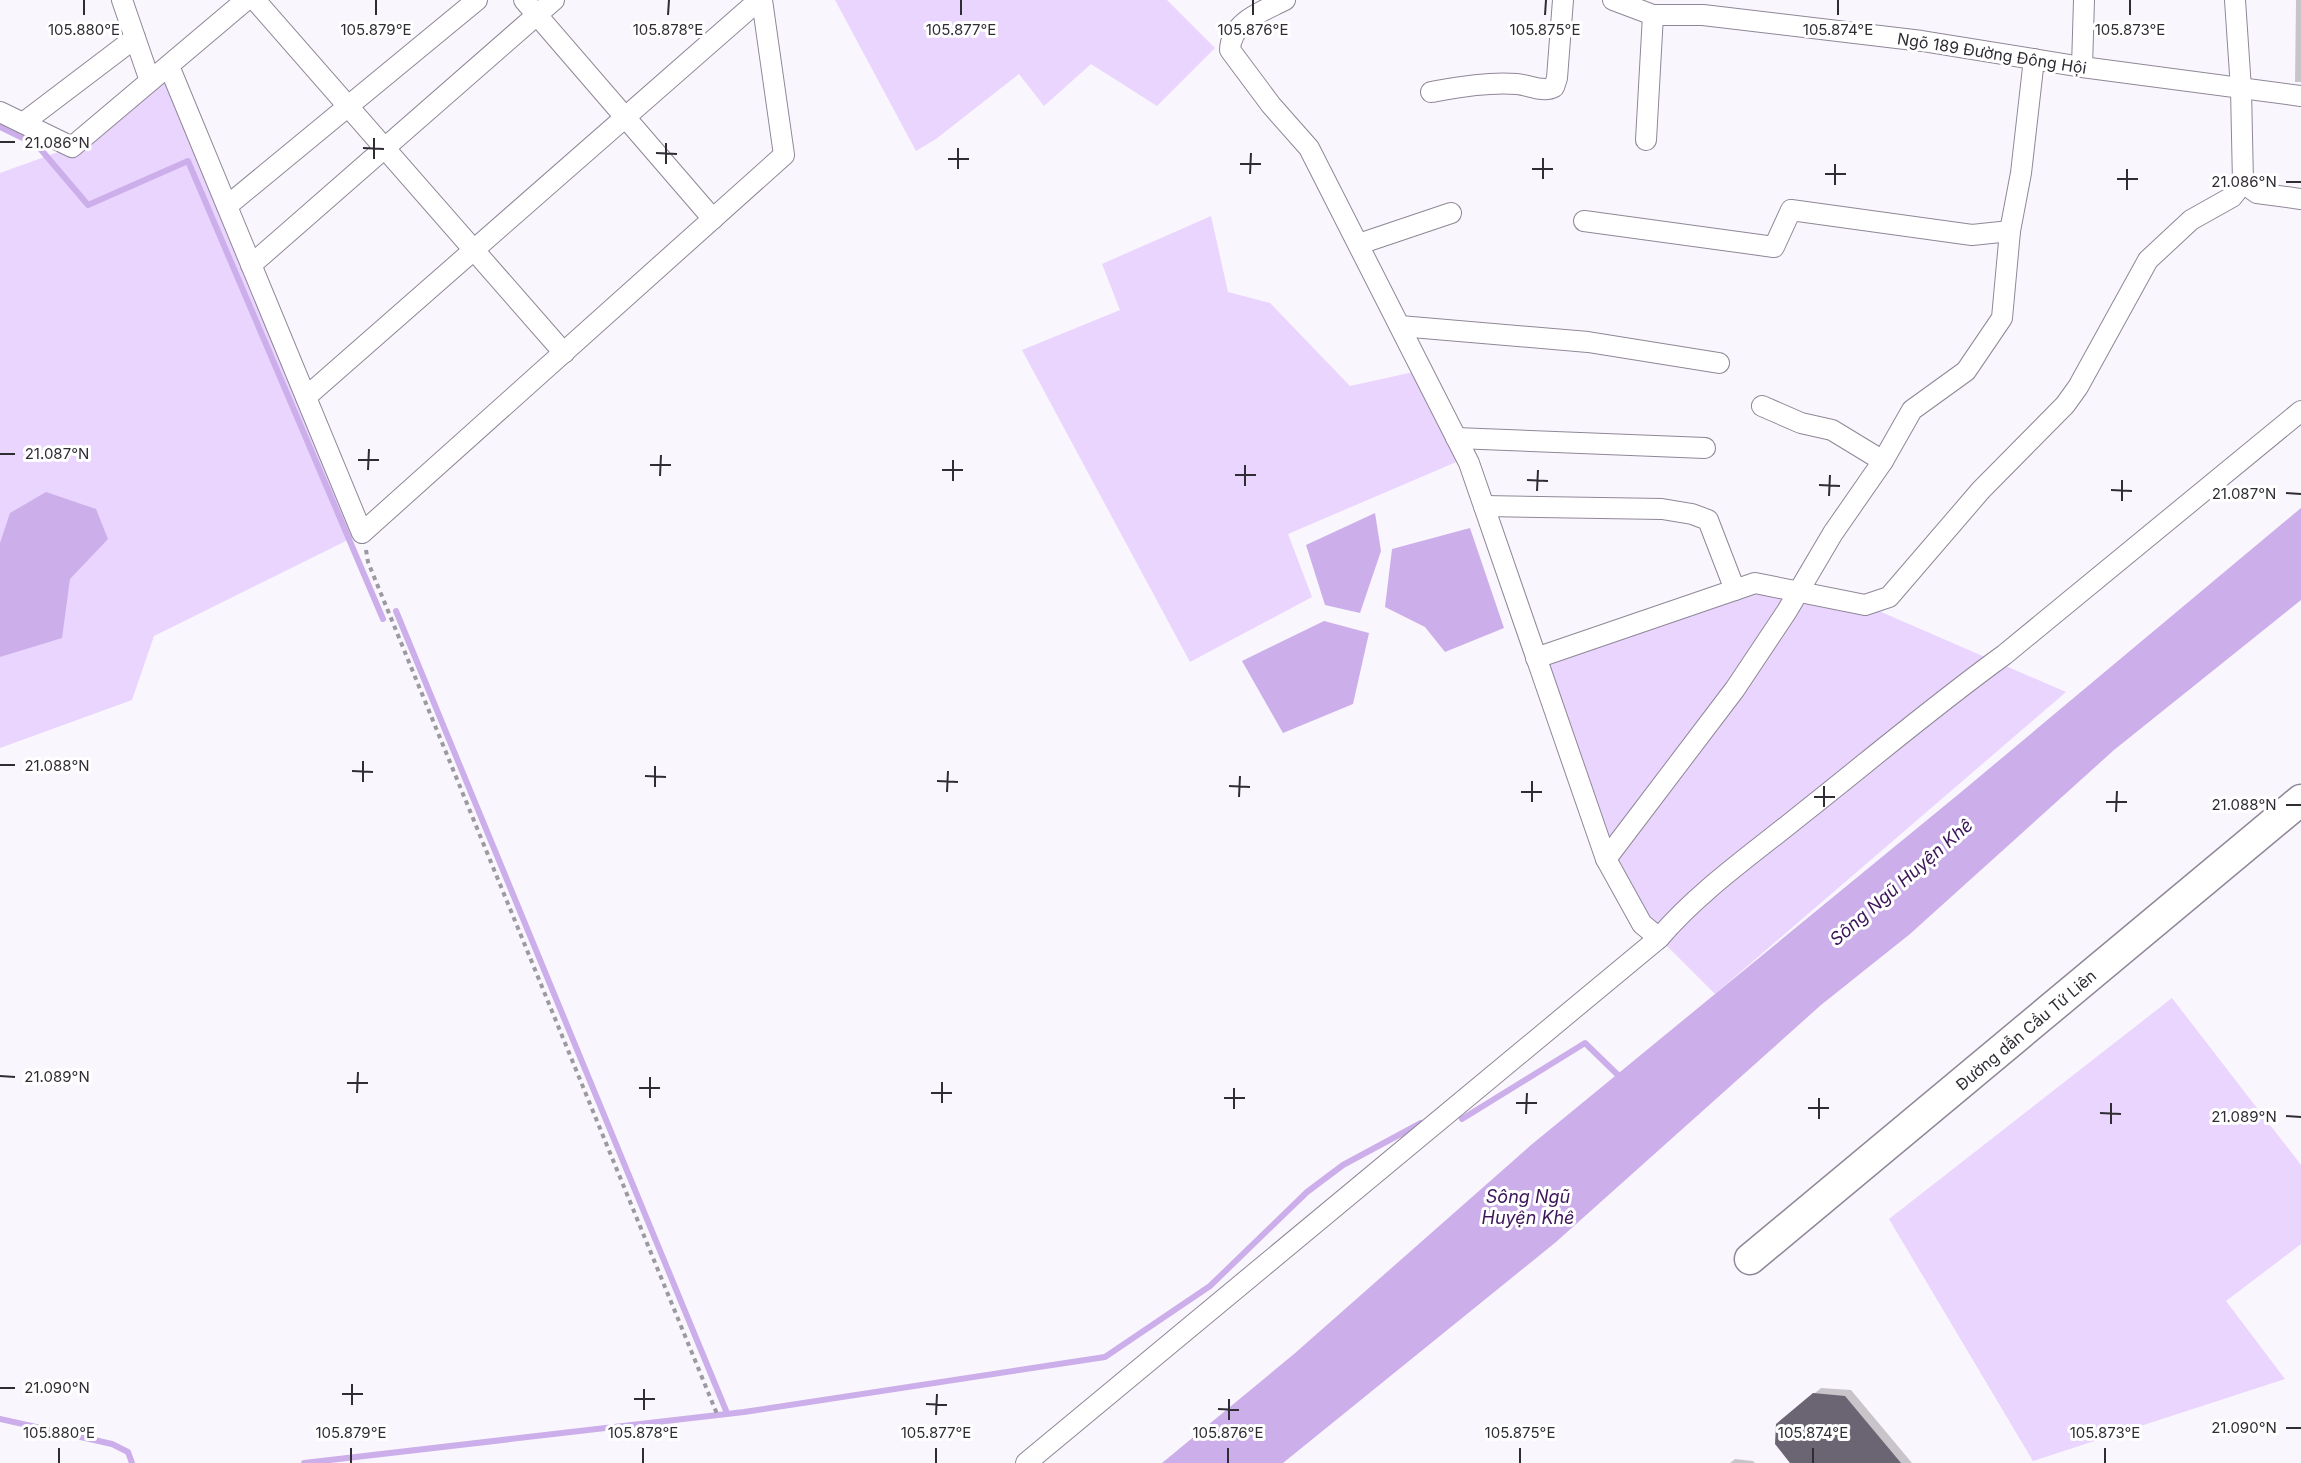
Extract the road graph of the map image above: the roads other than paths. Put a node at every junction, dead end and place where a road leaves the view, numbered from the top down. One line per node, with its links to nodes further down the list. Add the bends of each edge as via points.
1 (122, 0): 15 (street)
2 (246, 0): 17 (street)
3 (255, 0): 23 (street)
4 (477, 0): 23 (street)
5 (554, 0): 12 (street)
6 (760, 0): 25 (street); 33 (street, via 784,155)
7 (1286, 0): 36 (street, via 1245,21 1230,40 1230,50 1309,148)
8 (1563, 0): 21 (street, via 1554,87 1546,90 1517,84 1476,84)
9 (1613, 0): 14 (street, Ngõ 189 Đường Đông Hội)
10 (2084, 0): 18 (street)
11 (2235, 0): 20 (street)
12 (531, 7): 25 (street); 28 (street)
13 (1706, 8): 14 (street, Ngõ 189 Đường Đông Hội); 16 (street, Ngõ 189 Đường Đông Hội)
14 (1653, 15): 27 (street)
15 (135, 38): 19 (street); 26 (street)
16 (2034, 59): 18 (street, Ngõ 189 Đường Đông Hội); 35 (street)
17 (169, 66): 19 (street); 31 (street)
18 (2082, 67): 20 (street, Ngõ 189 Đường Đông Hội)
19 (150, 81): 26 (street, via 72,147)
20 (2241, 89): 22 (street, Ngõ 189 Đường Đông Hội); 29 (street)
21 (1431, 92)
22 (2301, 96)
23 (348, 106): 28 (street); 31 (street)
24 (0, 112): 26 (street)
25 (626, 117): 33 (street); 37 (street)
26 (22, 123)
27 (1646, 140)
28 (385, 148): 37 (street); 38 (street)
29 (2243, 183): 30 (street, via 2257,193); 50 (street, via 2232,196 2191,219 2148,260 2065,405 1981,490 1889,597 1865,605)
30 (2301, 199)
31 (227, 206): 38 (street)
32 (1451, 213): 36 (street)
33 (713, 219): 40 (street)
34 (1584, 221): 35 (street, via 1774,247 1791,210 1972,235)
35 (2010, 231): 47 (street, via 2002,318 1966,371 1912,410)
36 (1359, 244): 39 (street)
37 (473, 250): 40 (street); 42 (street)
38 (251, 265): 42 (street)
39 (1400, 326): 41 (street, via 1588,342); 45 (street)
40 (564, 353): 42 (street, via 362,533)
41 (1719, 363)
42 (306, 397)
43 (1762, 406): 47 (street, via 1801,423 1832,430)
44 (2301, 411): 54 (street, via 1742,862 1679,915)
45 (1456, 438): 46 (street); 48 (street)
46 (1705, 448)
47 (1883, 460): 50 (street)
48 (1484, 507): 49 (street, via 1662,509 1692,514 1708,520); 51 (street)
49 (1735, 590): 50 (street, via 1755,583); 51 (street)
50 (1799, 591): 53 (street, via 1735,689)
51 (1536, 658): 53 (street)
52 (2301, 800): 55 (main road, Đường dẫn Cầu Tứ Liên)
53 (1606, 859): 54 (street, via 1642,924)
54 (1659, 939): 56 (street)
55 (1750, 1259)
56 (1026, 1463)

